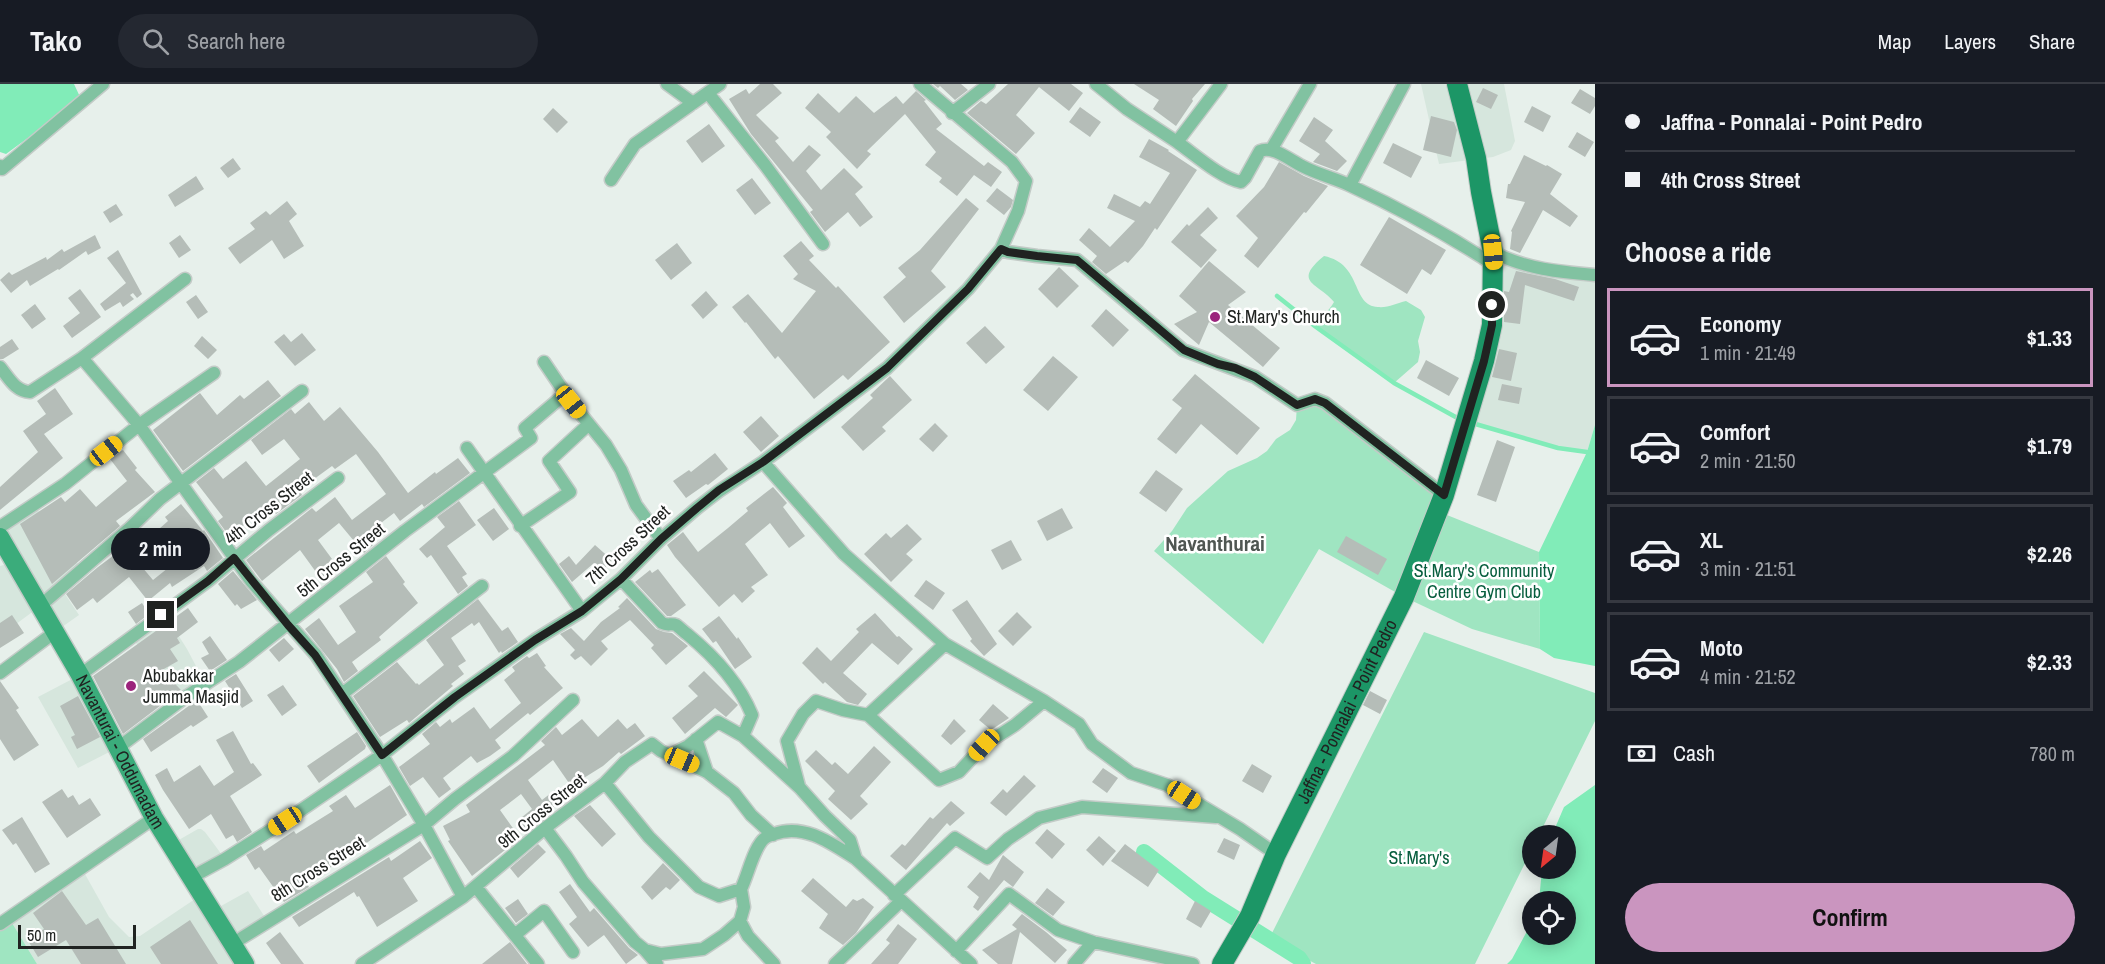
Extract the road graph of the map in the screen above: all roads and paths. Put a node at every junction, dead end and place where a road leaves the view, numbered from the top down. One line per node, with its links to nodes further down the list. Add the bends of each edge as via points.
1 (103, 84): 16 (street, via 2,169)
2 (667, 84): 12 (street)
3 (720, 84): 11 (street)
4 (920, 84): 13 (street, 7th Cross Street)
5 (989, 84): 13 (street)
6 (1096, 84): 14 (street)
7 (1221, 84): 14 (street)
8 (1310, 84): 15 (street)
9 (1404, 84): 18 (street)
10 (1457, 84): 21 (main road, Jaffna - Ponnalai - Point Pedro, via 1476,158)
11 (708, 93): 12 (street); 19 (street)
12 (693, 103): 17 (street, via 635,144)
13 (952, 113): 20 (street, 7th Cross Street, via 1012,162 1026,181)
14 (1177, 142): 15 (street, via 1241,182 1260,151)
15 (1271, 150): 18 (street)
16 (0, 166)
17 (611, 180)
18 (1350, 185): 21 (street)
19 (823, 244)
20 (1001, 249): 33 (street, 7th Cross Street, via 968,289 887,368); 37 (street, via 1077,260 1184,350 1255,377 1297,405 1315,399 1325,403)
21 (1494, 258): 22 (street, via 1553,271); 37 (main road, Jaffna - Ponnalai - Point Pedro, via 1492,325)
22 (1595, 275)
23 (185, 279): 24 (street)
24 (82, 358): 26 (street, via 30,392 16,388); 31 (street)
25 (544, 362): 29 (street)
26 (0, 367)
27 (214, 373): 31 (street)
28 (302, 391): 36 (street)
29 (565, 394): 30 (street); 34 (street, 5th Cross Street, via 525,428 531,438)
30 (589, 424): 38 (street, via 549,461 570,492); 41 (street, via 621,470 636,506)
31 (139, 425): 36 (street); 39 (street, via 65,484)
32 (467, 448): 34 (street)
33 (763, 462): 41 (street, 7th Cross Street, via 719,490); 49 (street, via 844,554)
34 (484, 473): 38 (street); 47 (street, 5th Cross Street)
35 (338, 478): 42 (street, 4th Cross Street)
36 (182, 483): 42 (street); 45 (street)
37 (1444, 495): 69 (main road, Jaffna - Ponnalai - Point Pedro, via 1404,597)
38 (520, 526): 46 (street)
39 (0, 527)
40 (0, 537): 45 (main road, Navanturai - Oddumadam)
41 (661, 539): 43 (street, 7th Cross Street)
42 (234, 558): 47 (street); 51 (street, 4th Cross Street)
43 (621, 579): 46 (street, 7th Cross Street); 56 (street, via 662,623 676,625 734,681 752,715)
44 (482, 586): 52 (street)
45 (40, 606): 48 (main road, Navanturai - Oddumadam)
46 (582, 611): 59 (street, 7th Cross Street, via 455,697)
47 (288, 625): 52 (street); 58 (street, 5th Cross Street)
48 (55, 632): 50 (street); 51 (main road, Navanturai - Oddumadam)
49 (945, 644): 54 (street); 55 (street)
50 (0, 673)
51 (80, 675): 58 (main road, Navanturai - Oddumadam)
52 (342, 694): 59 (street)
53 (573, 700): 66 (street, 8th Cross Street, via 513,756)
54 (1044, 701): 55 (street, via 984,745 959,772 939,780); 64 (street, via 1079,724 1092,744 1131,773 1167,785)
55 (868, 715): 63 (street, via 816,701 803,714 787,741)
56 (743, 736): 57 (street, via 718,722); 63 (street)
57 (696, 739): 60 (street); 61 (street)
58 (118, 747): 65 (main road, Navanturai - Oddumadam)
59 (382, 755): 66 (street); 71 (street, 7th Cross Street, via 275,828)
60 (670, 756): 61 (street); 62 (street, 9th Cross Street, via 652,744 626,762)
61 (707, 772): 68 (street, via 734,793 750,815)
62 (606, 783): 67 (street, 9th Cross Street); 73 (street, via 649,837 699,887 719,896)
63 (800, 788): 70 (street, via 850,840)
64 (1218, 817): 69 (street); 75 (street, via 1082,807 1039,818 987,858 955,838)
65 (154, 818): 71 (main road, Navanturai - Oddumadam); 77 (street)
66 (424, 825): 74 (street); 80 (street, 8th Cross Street)
67 (545, 828): 72 (street, 9th Cross Street); 81 (street, via 583,882)
68 (773, 835): 70 (street, via 782,831 805,832 823,838); 73 (street, via 765,838 754,853)
69 (1276, 854): 93 (main road, Jaffna - Ponnalai - Point Pedro, via 1245,924)
70 (856, 859): 75 (street)
71 (192, 877): 80 (main road, Navanturai - Oddumadam)
72 (476, 887): 74 (street, 9th Cross Street); 78 (street)
73 (741, 889): 76 (street, via 744,907)
74 (464, 897): 85 (street, 9th Cross Street)
75 (898, 898): 82 (street); 89 (street)
76 (740, 921): 81 (street, via 703,949 661,954); 88 (street, via 748,936)
77 (0, 924)
78 (516, 934): 83 (street, via 544,911); 86 (street)
79 (1093, 942): 82 (street, via 1058,930 1009,894); 91 (street); 92 (street)
80 (232, 944): 84 (main road, Navanturai - Oddumadam)
81 (645, 950): 87 (street)
82 (956, 951): 90 (street)
83 (573, 952)
84 (245, 964)
85 (362, 964)
86 (538, 964)
87 (657, 964)
88 (774, 964)
89 (835, 964)
90 (971, 964)
91 (1074, 964)
92 (1193, 964)
93 (1222, 964)

